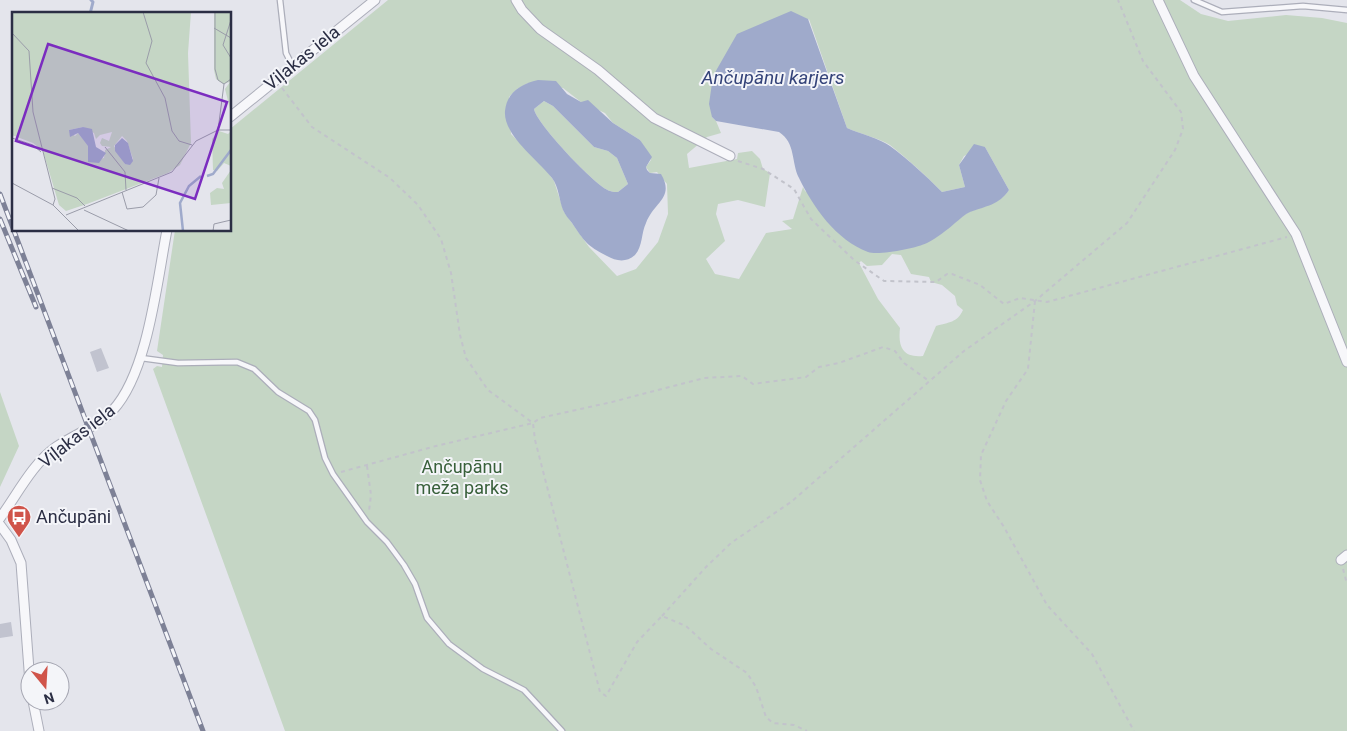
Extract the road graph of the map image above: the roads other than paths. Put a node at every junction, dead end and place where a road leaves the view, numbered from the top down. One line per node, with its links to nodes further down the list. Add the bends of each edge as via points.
1 (280, 0): 7 (lane, via 286,53)
2 (375, 0): 7 (street, Viļakas iela)
3 (516, 0): 9 (street, via 540,29 598,70 654,118)
4 (1158, 0): 12 (street, via 1194,76 1296,234)
5 (1194, 0): 6 (lane, via 1222,12 1303,6)
6 (1347, 10)
7 (292, 65): 8 (street, Viļakas iela)
8 (231, 116)
9 (730, 156)
10 (167, 231): 11 (street, Viļakas iela)
11 (141, 358): 13 (street, Viļakas iela, via 131,384 114,409 103,420 55,448 36,467); 18 (lane, via 178,364 237,362 254,370 278,392 309,411 333,474 367,522 404,565 415,584 427,618 449,644 483,669 524,690)
12 (1347, 362)
13 (0, 518)
14 (0, 525): 15 (street, via 21,563)
15 (28, 661)
16 (35, 711): 17 (street)
17 (38, 731)
18 (562, 731)

